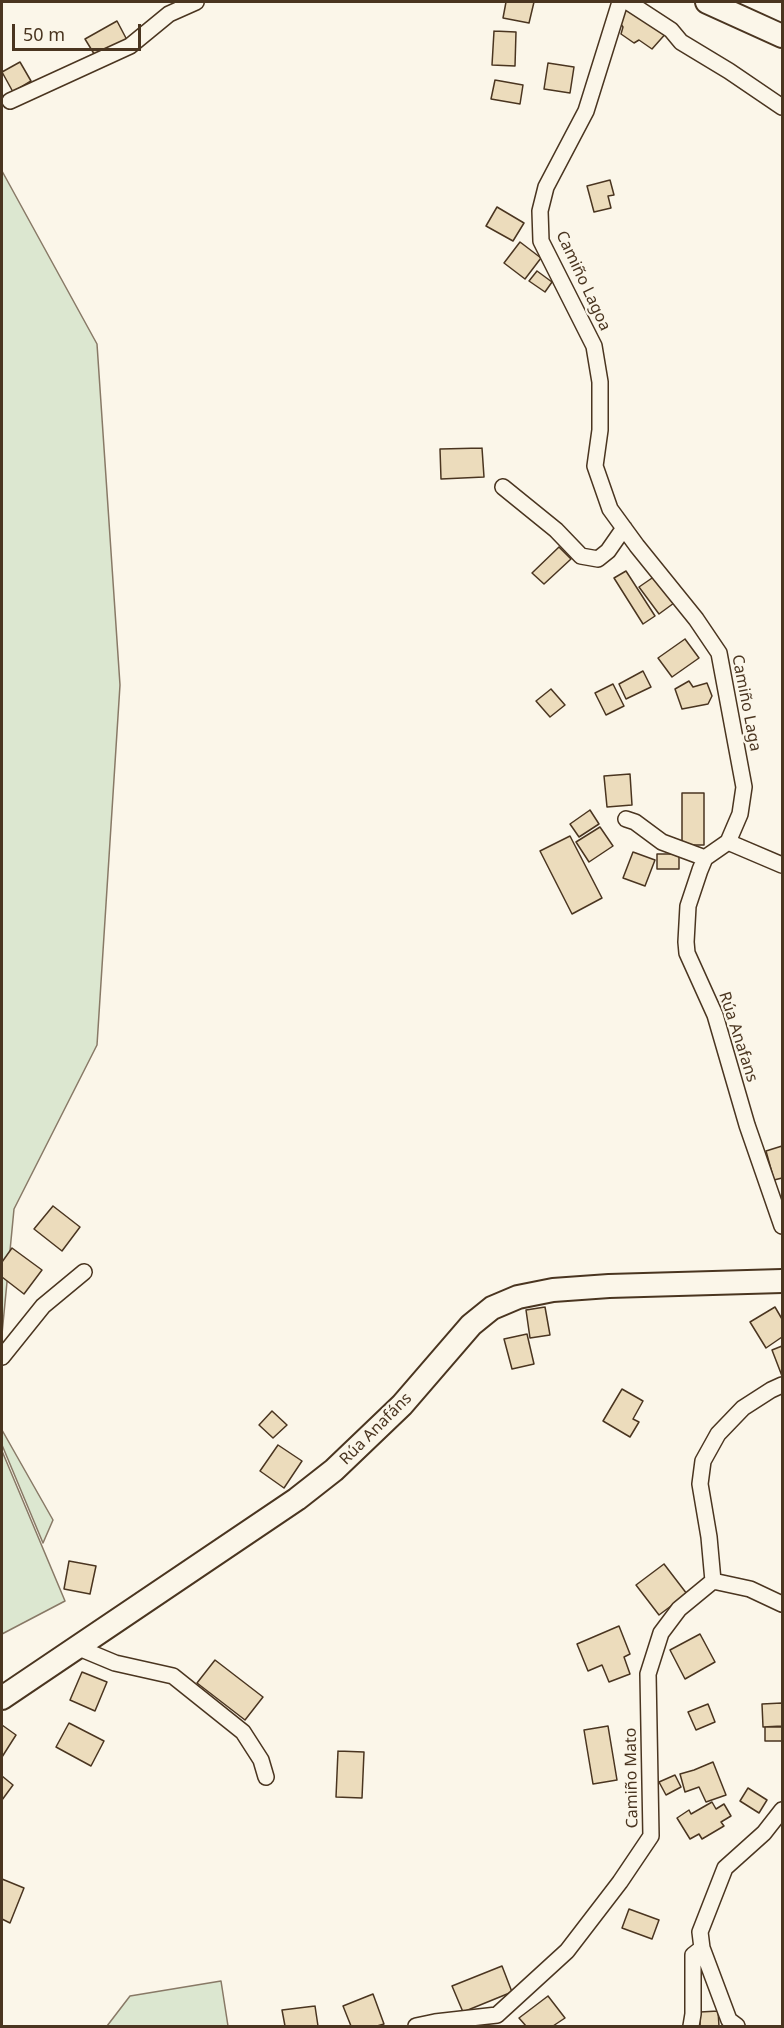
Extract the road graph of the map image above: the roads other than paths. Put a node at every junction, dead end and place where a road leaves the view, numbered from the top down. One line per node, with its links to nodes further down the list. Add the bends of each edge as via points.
1 (196, 2): 6 (street, via 169,15 130,46)
2 (620, 2): 9 (street, Camiño Lagoa, via 586,111 546,187 540,211 541,241 594,346 600,382 595,466 610,509)
3 (628, 2): 7 (street, via 671,30 681,42)
4 (707, 2): 5 (street)
5 (783, 36)
6 (10, 101)
7 (783, 107)
8 (503, 487): 9 (street, via 581,556 598,560)
9 (624, 528): 11 (street, Camiño Laga, via 719,653 744,787 740,814)
10 (626, 819): 12 (street, via 662,842)
11 (729, 842): 12 (street); 13 (street)
12 (705, 858): 14 (street, Rúa Anafans, via 688,906 687,953 715,1015 747,1125)
13 (783, 865)
14 (783, 1226)
15 (84, 1272): 17 (street, via 43,1305)
16 (783, 1281): 21 (street, Rúa Anafáns, via 553,1290 518,1297 492,1308 471,1325 394,1413 334,1470)
17 (2, 1357)
18 (783, 1385): 19 (street, via 743,1408 718,1434 703,1461 700,1484)
19 (713, 1581): 20 (street); 26 (street, Camiño Mato, via 679,1609 661,1633 648,1674 651,1836 567,1951)
20 (783, 1604)
21 (79, 1648): 22 (street, Rúa Anafáns); 23 (street, via 115,1663 173,1676 243,1732)
22 (2, 1698)
23 (266, 1776)
24 (783, 1810): 25 (street, via 725,1868 700,1932)
25 (702, 1948): 28 (street, via 693,1955); 29 (street, via 729,2020)
26 (500, 2021): 27 (street, Camiño Mato)
27 (416, 2026)
28 (691, 2026)
29 (737, 2026)

